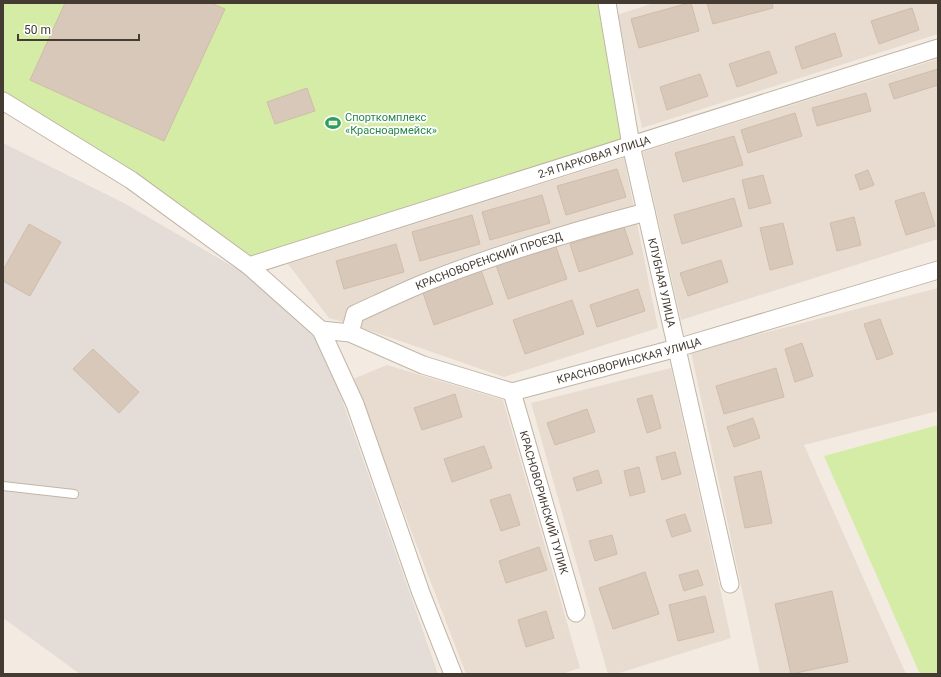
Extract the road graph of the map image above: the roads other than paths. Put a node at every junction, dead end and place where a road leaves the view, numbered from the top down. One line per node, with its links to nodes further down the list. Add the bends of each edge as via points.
1 (610, 4): 4 (street, КЛУБНАЯ УЛИЦА)
2 (938, 48): 4 (street, 2-Я ПАРКОВАЯ УЛИЦА)
3 (3, 101): 6 (street, via 131,180)
4 (631, 145): 5 (street, КЛУБНАЯ УЛИЦА); 6 (street, 2-Я ПАРКОВАЯ УЛИЦА)
5 (646, 212): 9 (street, КРАСНОВОРЕНСКИЙ ПРОЕЗД, via 493,258 419,285 355,314); 10 (street, КЛУБНАЯ УЛИЦА)
6 (250, 266): 8 (street)
7 (938, 270): 10 (street, КРАСНОВОРИНСКАЯ УЛИЦА)
8 (321, 330): 9 (street); 16 (street, via 355,404 421,593)
9 (350, 333): 11 (street, via 423,365)
10 (677, 348): 11 (street, КРАСНОВОРИНСКАЯ УЛИЦА); 14 (street, КЛУБНАЯ УЛИЦА)
11 (512, 392): 15 (street, КРАСНОВОРИНСКИЙ ТУПИК)
12 (3, 486): 13 (lane)
13 (74, 494)
14 (730, 584)
15 (576, 613)
16 (453, 674)

